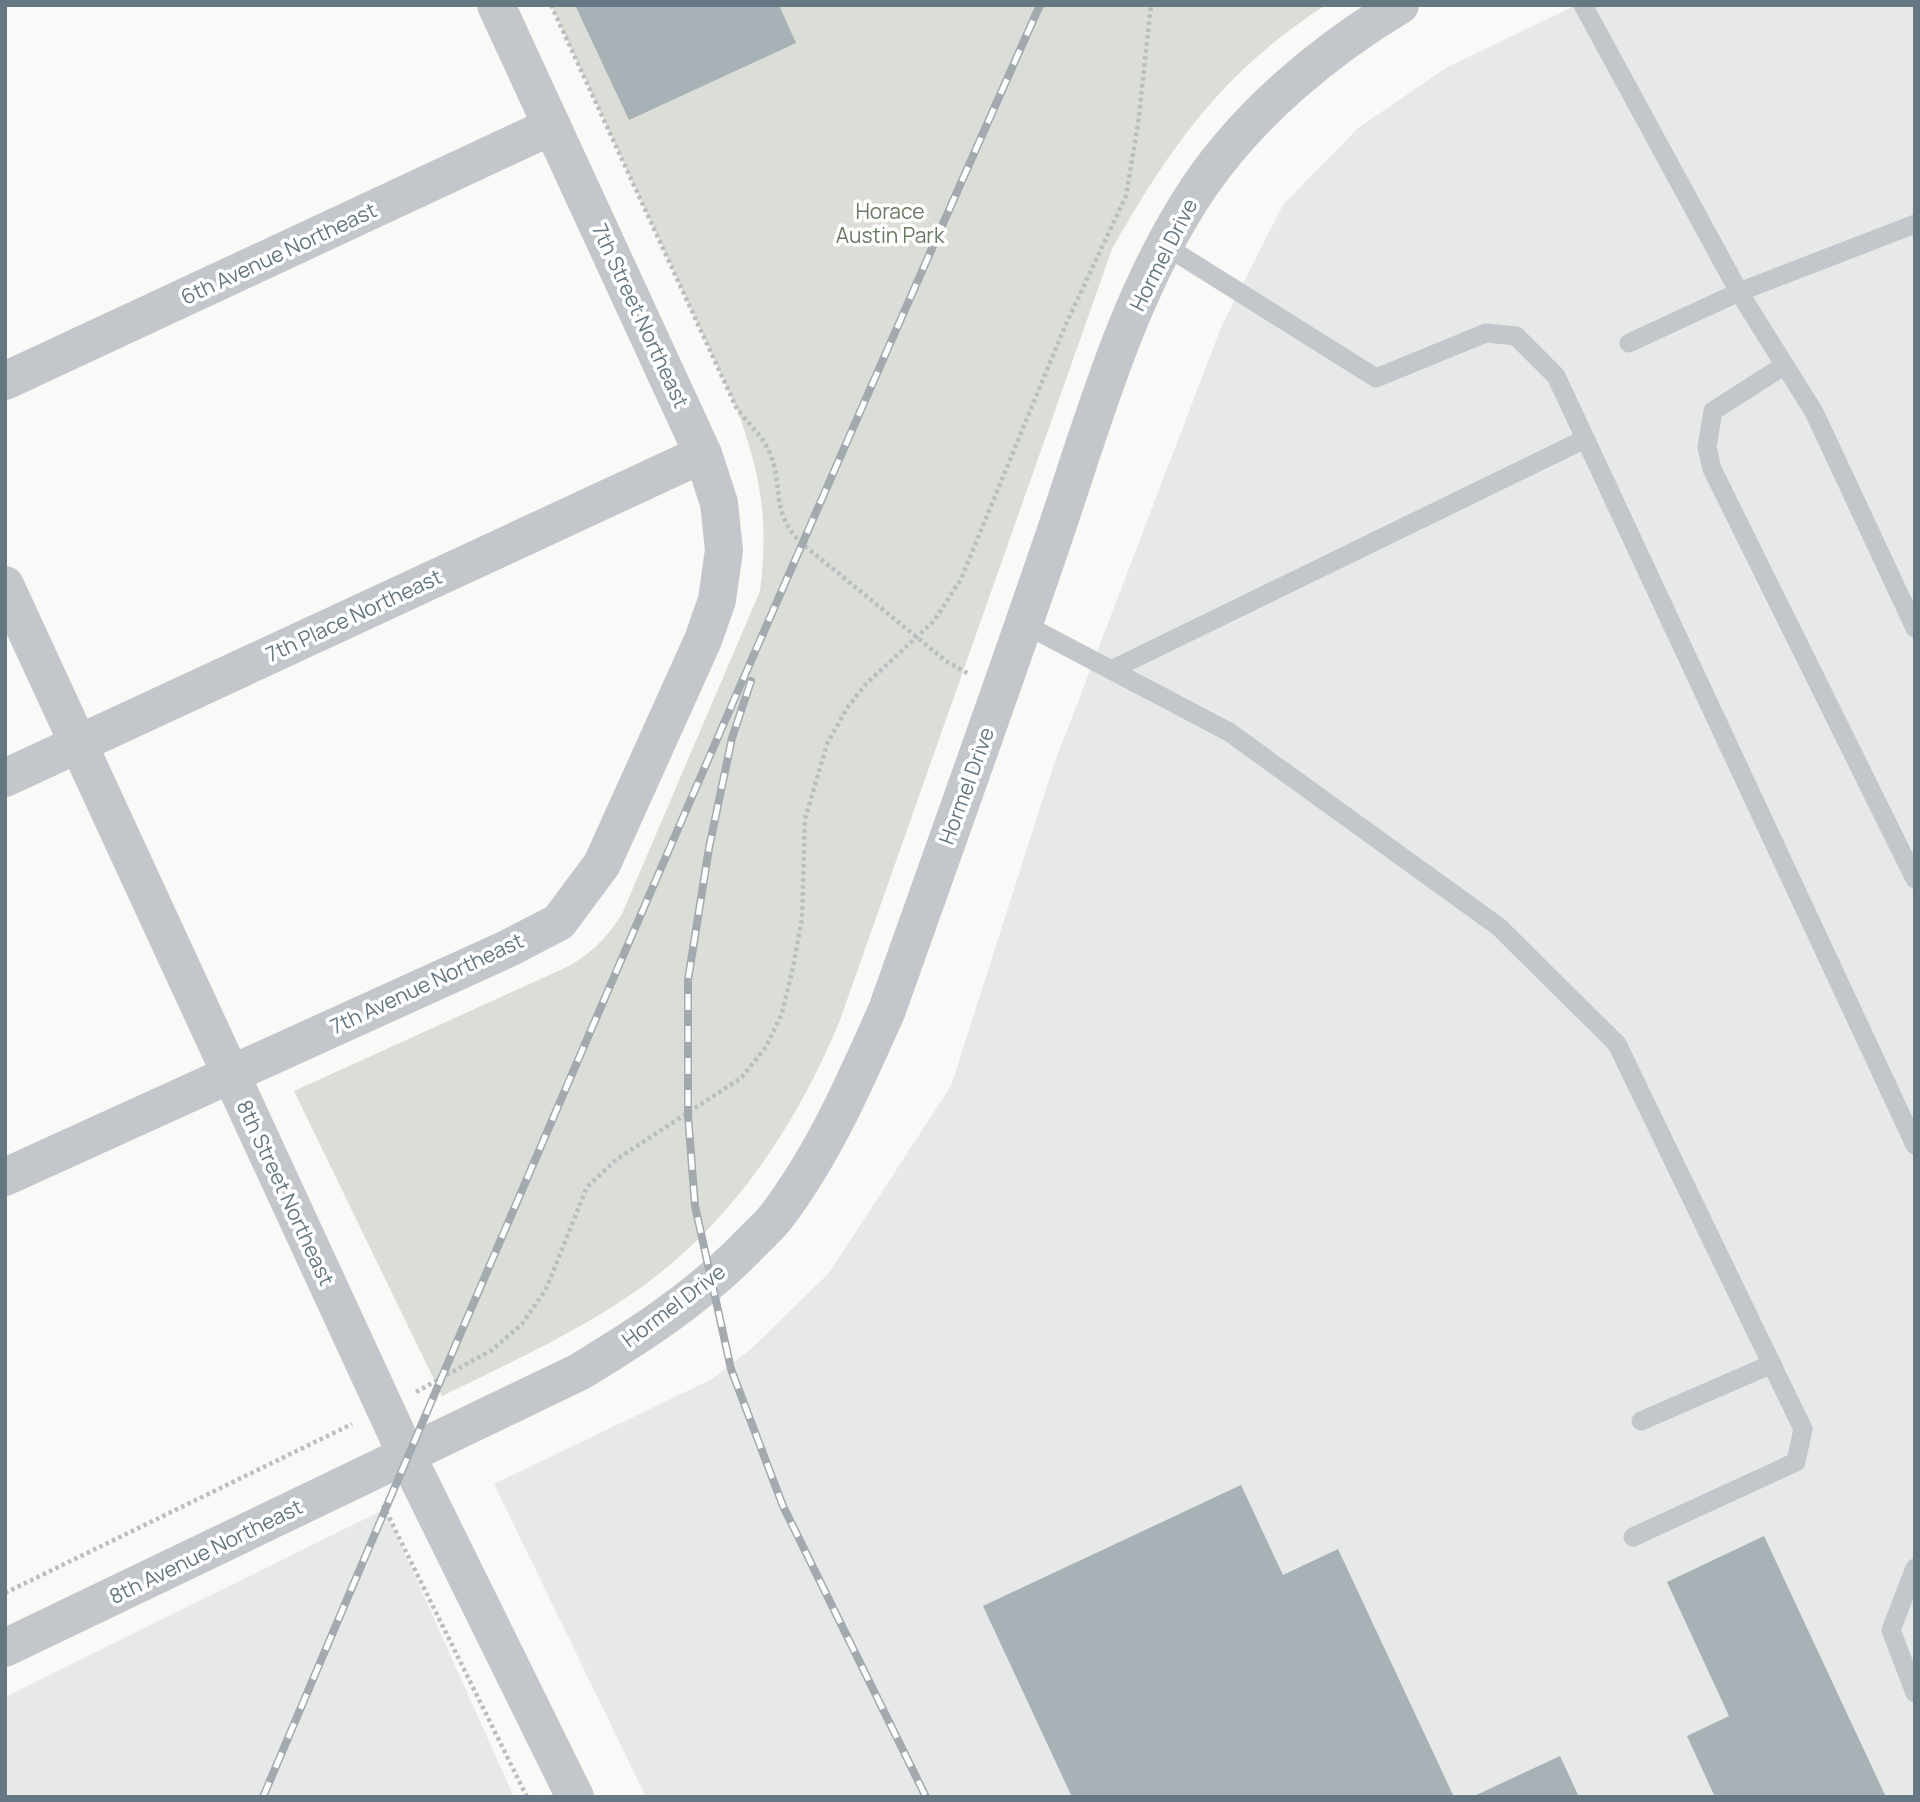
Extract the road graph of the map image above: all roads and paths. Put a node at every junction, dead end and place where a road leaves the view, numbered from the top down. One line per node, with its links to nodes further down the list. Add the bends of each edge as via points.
1 (496, 5): 6 (street, 7th Street Northeast)
2 (551, 5): 18 (path, via 736,407 768,449 786,527)
3 (1151, 5): 18 (path, via 1126,195 1065,326 961,579)
4 (1400, 5): 8 (street, Hormel Drive, via 1318,62 1234,141)
5 (1583, 5): 9 (lane)
6 (552, 126): 12 (street, 6th Avenue Northeast); 14 (street, 7th Street Northeast)
7 (1915, 224): 9 (lane)
8 (1164, 245): 13 (lane, via 1376,378 1486,333 1516,336 1556,376); 16 (street, Hormel Drive, via 1111,371)
9 (1739, 292): 10 (lane); 11 (lane)
10 (1629, 343)
11 (1785, 365): 17 (lane, via 1814,412); 24 (lane, via 1713,411 1707,447 1712,469)
12 (5, 381)
13 (1585, 439): 20 (lane); 26 (lane)
14 (704, 454): 19 (street, 7th Street Northeast, via 719,503 724,550 717,600); 22 (street, 7th Place Northeast)
15 (5, 585): 22 (street, 8th Street Northeast)
16 (1024, 624): 20 (lane); 21 (street, Hormel Drive)
17 (1915, 628)
18 (918, 638): 21 (path, via 971,676); 29 (path, via 866,684 827,744 805,819 802,918 793,968 782,1013 765,1047 741,1078 617,1159 587,1187 546,1289 522,1324 492,1350)
19 (703, 640): 25 (street, 7th Avenue Northeast, via 602,864 559,922)
20 (1111, 670): 28 (lane, via 1229,732 1499,927 1617,1044)
21 (1002, 687): 32 (street, Hormel Drive, via 887,1010 816,1158 778,1215 711,1283 653,1328 579,1372)
22 (78, 745): 23 (street, 7th Place Northeast); 25 (street, 8th Street Northeast)
23 (5, 778)
24 (1915, 879)
25 (230, 1074): 27 (street, 7th Avenue Northeast); 29 (street, 8th Street Northeast)
26 (1915, 1145)
27 (5, 1177)
28 (1772, 1364): 30 (lane); 34 (lane, via 1803,1429 1796,1462)
29 (385, 1409): 31 (path); 32 (street, 8th Street Northeast)
30 (1642, 1422)
31 (346, 1427): 33 (path); 36 (path)
32 (407, 1456): 33 (street, 8th Avenue Northeast); 40 (street, 8th Street Northeast)
33 (369, 1475): 37 (street, 8th Avenue Northeast); 39 (path)
34 (1633, 1537)
35 (1915, 1568): 38 (lane, via 1891,1630)
36 (5, 1592)
37 (5, 1648)
38 (1915, 1693)
39 (527, 1797)
40 (575, 1797)

